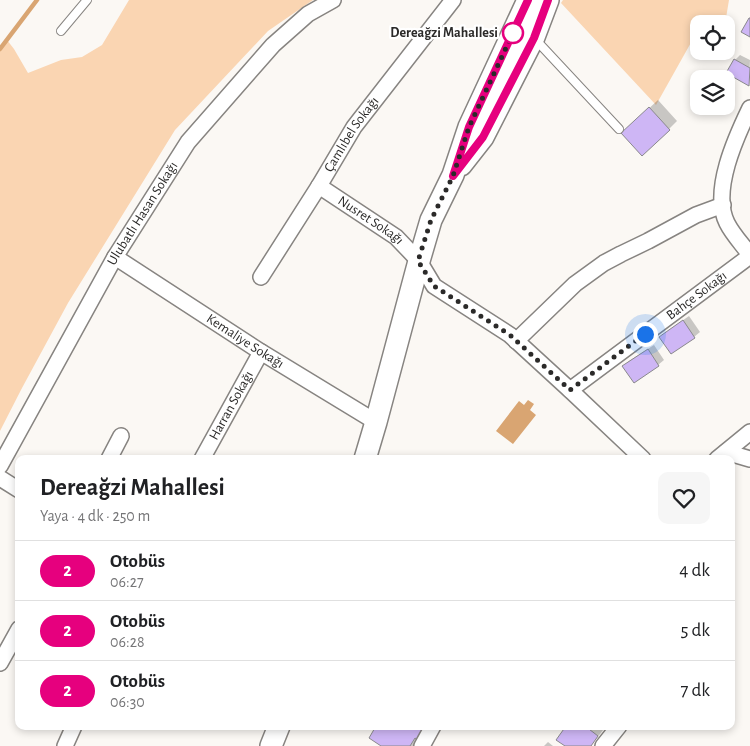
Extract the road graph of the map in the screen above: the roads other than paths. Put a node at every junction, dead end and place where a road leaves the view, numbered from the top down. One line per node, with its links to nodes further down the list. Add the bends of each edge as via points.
1 (87, 0): 6 (lane)
2 (333, 0): 14 (street, Ulubatlı Hasan Sokağı, via 308,14 274,45 188,142)
3 (453, 0): 11 (street, Çamlıbel Sokağı, via 354,127)
4 (528, 0): 10 (main road, via 469,127)
5 (548, 0): 7 (main road)
6 (61, 31)
7 (534, 38): 9 (lane); 10 (main road, via 483,137)
8 (750, 108): 12 (street, via 729,159)
9 (618, 129)
10 (453, 176): 15 (main road, via 431,220)
11 (319, 186): 15 (street, Nusret Sokağı, via 396,237); 16 (street, Çamlıbel Sokağı)
12 (723, 205): 13 (street, via 727,223); 17 (street, via 696,215 604,263 575,284)
13 (750, 256): 19 (street, Bahçe Sokağı)
14 (115, 258): 18 (street, Kemaliye Sokağı); 30 (street, Ulubatlı Hasan Sokağı)
15 (418, 261): 17 (street, Nusret Sokağı, via 434,286); 20 (main road)
16 (261, 278)
17 (516, 341): 19 (street, Nusret Sokağı)
18 (261, 352): 20 (street, Kemaliye Sokağı); 24 (street, Harran Sokağı)
19 (570, 390): 26 (street, Nusret Sokağı)
20 (376, 422): 25 (main road)
21 (750, 432): 27 (street)
22 (121, 436): 23 (street)
23 (111, 455)
24 (204, 455)
25 (366, 455)
26 (639, 455)
27 (721, 455)
28 (735, 457): 29 (street)
29 (750, 459)
30 (0, 466)
31 (0, 478): 32 (street)
32 (15, 487)
33 (10, 644): 34 (street)
34 (0, 663)
35 (72, 730): 39 (street)
36 (277, 730): 40 (main road)
37 (431, 730): 41 (street)
38 (616, 730): 42 (street)
39 (65, 746)
40 (271, 746)
41 (422, 746)
42 (603, 746)

